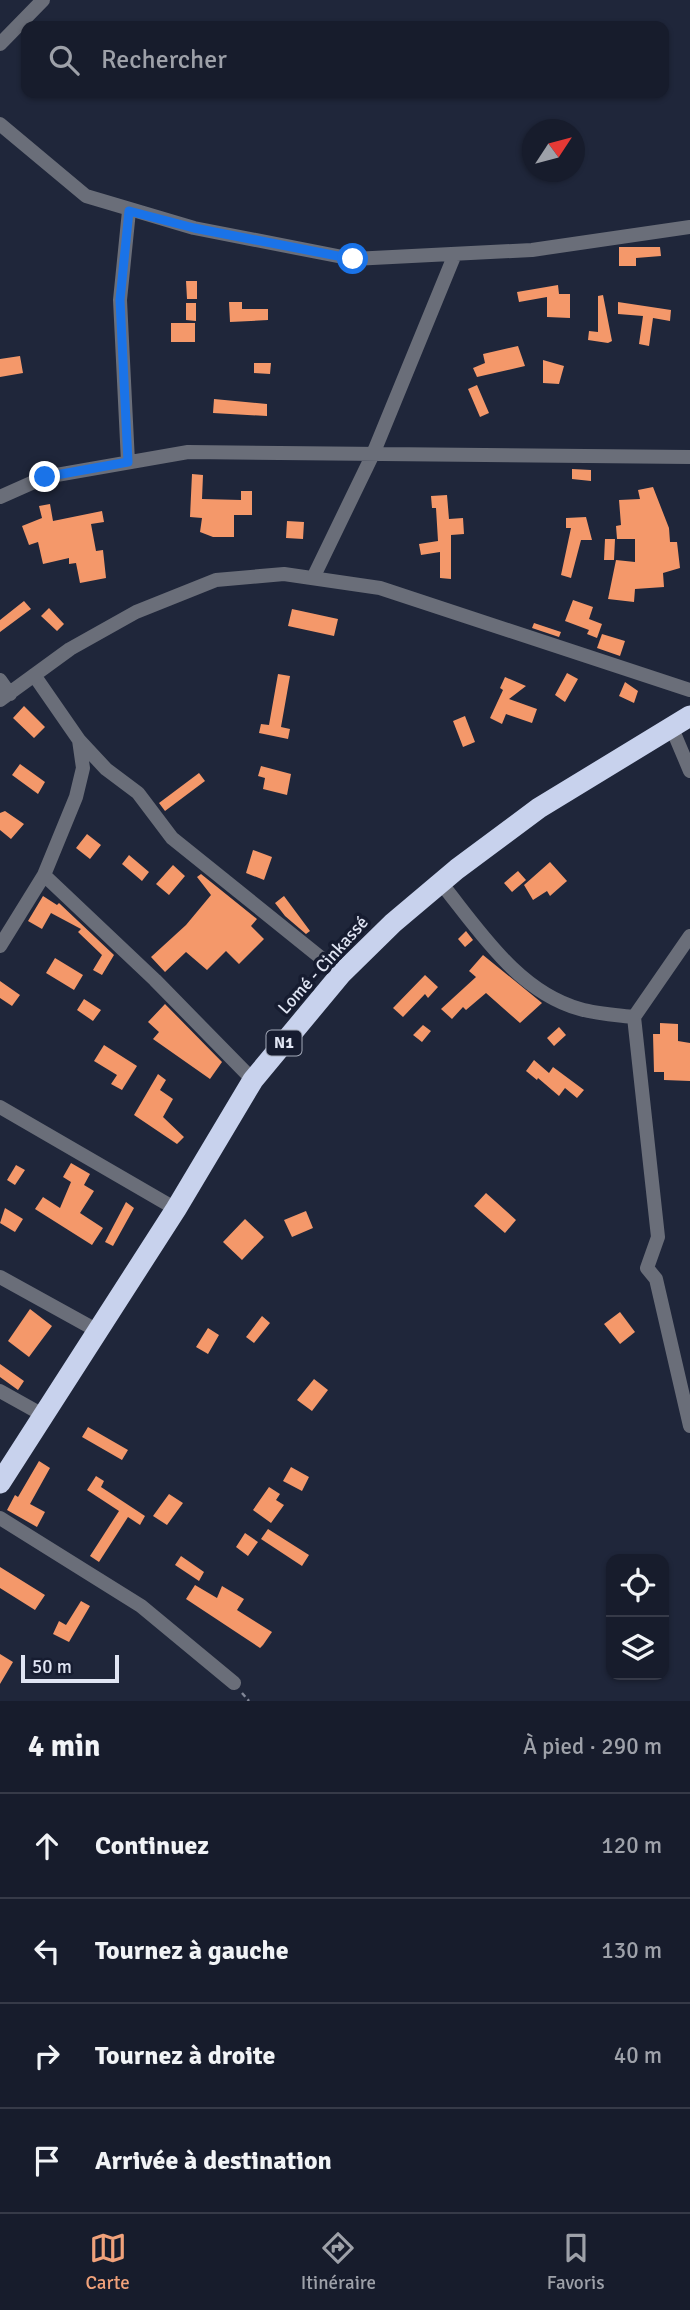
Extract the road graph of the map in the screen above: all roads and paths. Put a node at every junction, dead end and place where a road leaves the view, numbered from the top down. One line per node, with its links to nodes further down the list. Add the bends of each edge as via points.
1 (43, 0): 2 (street)
2 (22, 21)
3 (21, 23): 4 (street)
4 (0, 44)
5 (0, 124): 6 (street, via 71,187 86,197)
6 (129, 211): 8 (street, via 353,259); 11 (street, via 120,300)
7 (690, 227): 8 (street, via 532,250)
8 (455, 254): 9 (street)
9 (373, 454): 10 (street); 11 (street, via 188,452); 13 (street)
10 (690, 457)
11 (128, 462): 12 (street, via 45,477)
12 (0, 497)
13 (313, 578): 14 (street, via 284,574 216,580 136,612 70,649); 16 (street, via 380,588)
14 (34, 676): 17 (street); 20 (street)
15 (0, 680): 17 (street)
16 (690, 690)
17 (5, 697)
18 (690, 716): 19 (highway, Lomé - Cinkassé / N1)
19 (671, 726): 21 (street); 23 (highway, Lomé - Cinkassé / N1, via 539,808)
20 (79, 740): 22 (street, via 81,778); 26 (street, via 106,769 138,793 172,838)
21 (690, 771)
22 (44, 876): 25 (street); 28 (street)
23 (441, 883): 26 (highway, Lomé - Cinkassé / N1); 27 (street, via 502,958 547,995 580,1009)
24 (690, 936): 27 (street)
25 (0, 946)
26 (341, 974): 28 (highway, Lomé - Cinkassé / N1)
27 (634, 1017): 35 (street, via 658,1237 647,1268 656,1279)
28 (253, 1080): 30 (highway, Lomé - Cinkassé / N1)
29 (0, 1107): 30 (street)
30 (176, 1209): 32 (highway, Lomé - Cinkassé / N1)
31 (0, 1277): 32 (street)
32 (96, 1330): 34 (highway, Lomé - Cinkassé / N1)
33 (0, 1391): 34 (street)
34 (43, 1415): 36 (highway, Lomé - Cinkassé / N1)
35 (690, 1426)
36 (0, 1483)
37 (0, 1518): 38 (street, via 141,1606)
38 (234, 1683)

